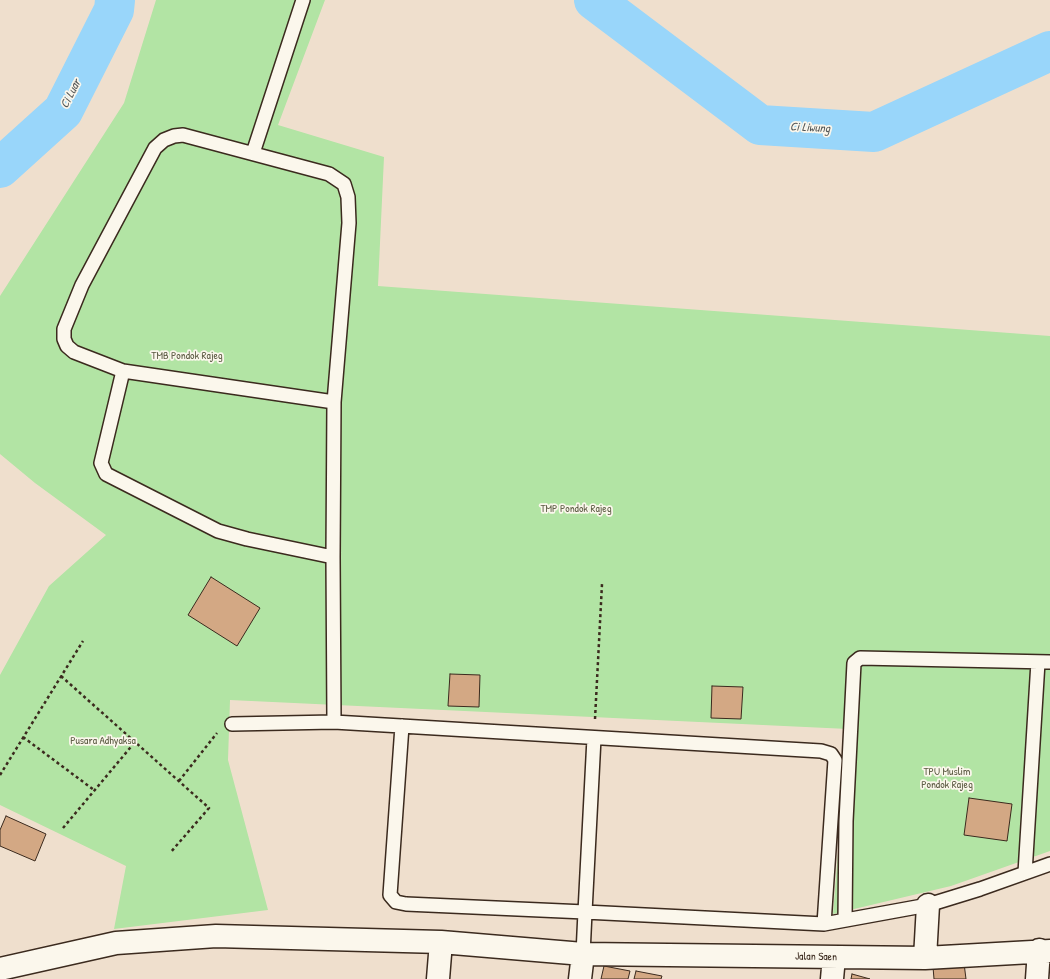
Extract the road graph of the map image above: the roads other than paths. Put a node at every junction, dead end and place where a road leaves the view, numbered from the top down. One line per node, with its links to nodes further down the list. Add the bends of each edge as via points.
1 (303, 0): 2 (lane)
2 (253, 153): 3 (lane, via 183,135 164,140 155,148 82,285 64,329 67,346 74,352); 4 (lane, via 329,174 344,184 348,197 349,223)
3 (123, 372): 4 (lane); 5 (lane, via 101,463 106,474 218,530 247,539)
4 (334, 402): 5 (lane)
5 (332, 557): 7 (lane)
6 (1044, 662): 12 (lane); 15 (lane, via 860,658 854,663 846,821)
7 (334, 722): 8 (lane); 9 (lane)
8 (232, 724)
9 (402, 726): 10 (lane); 14 (lane, via 390,895 396,902)
10 (594, 738): 14 (lane); 16 (lane, via 821,751 831,754 835,760)
11 (1050, 864): 12 (lane)
12 (1025, 873): 13 (lane)
13 (928, 908): 15 (lane); 20 (street)
14 (586, 912): 16 (lane); 19 (lane)
15 (845, 920): 16 (lane)
16 (824, 924)
17 (441, 942): 19 (street, Jalan Saen); 22 (street, Jalan Saen, via 216,936 116,943); 23 (street)
18 (1044, 950): 20 (street, Jalan Saen); 26 (street)
19 (583, 954): 21 (street, Jalan Saen); 24 (street)
20 (925, 955): 21 (street, Jalan Saen)
21 (834, 957): 25 (street)
22 (0, 969)
23 (438, 979)
24 (580, 979)
25 (832, 979)
26 (1037, 979)

